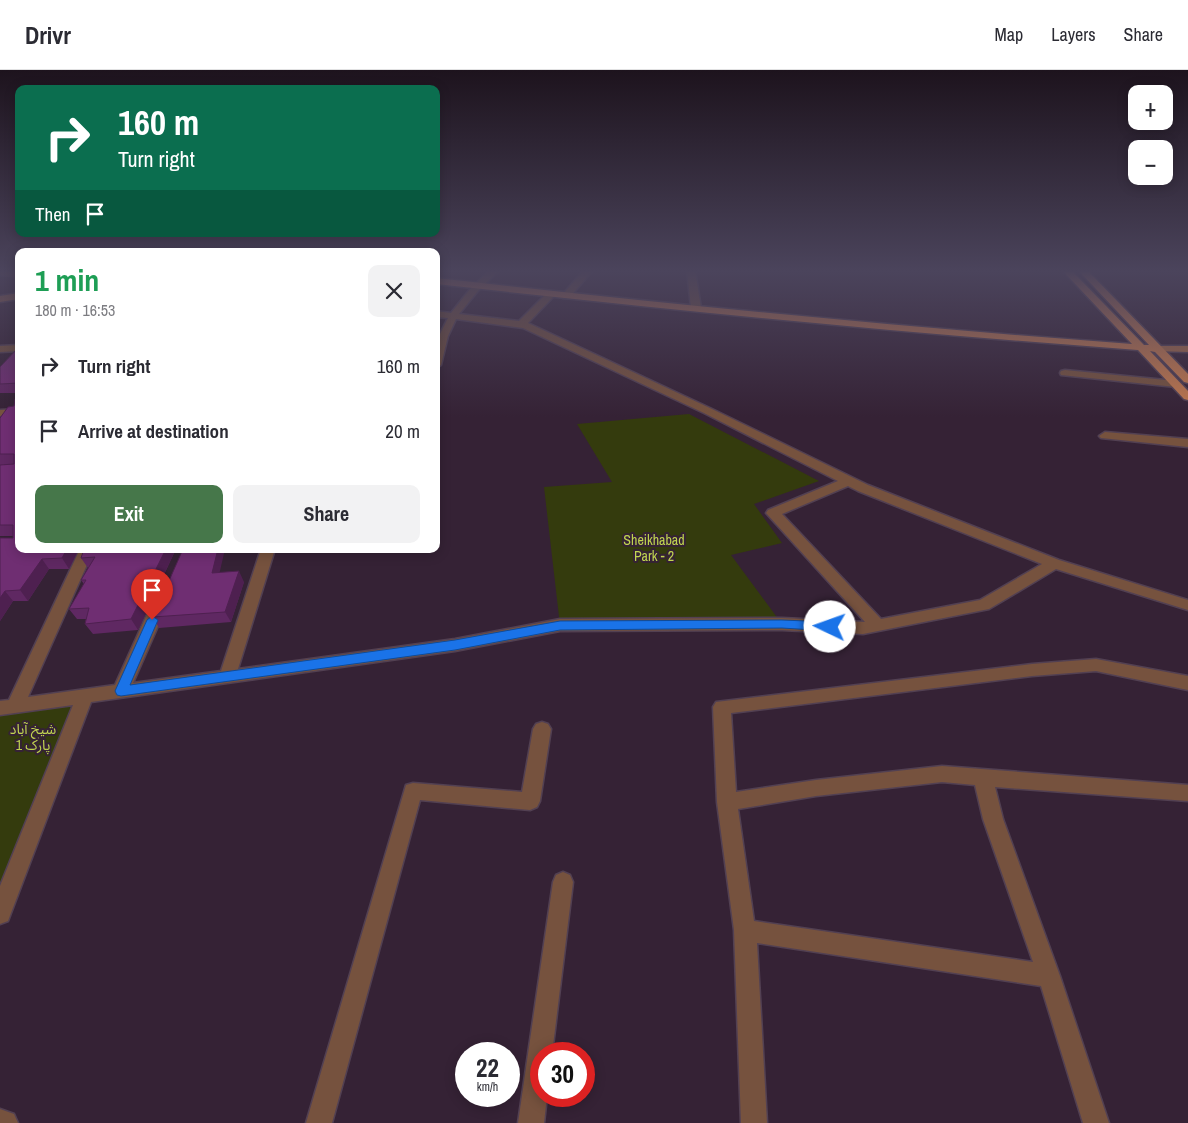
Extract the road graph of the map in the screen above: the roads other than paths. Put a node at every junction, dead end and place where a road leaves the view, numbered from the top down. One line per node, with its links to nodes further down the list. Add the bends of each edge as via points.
1 (450, 319): 8 (street)
2 (484, 319): 7 (street)
3 (526, 319): 7 (street)
4 (813, 319): 10 (main road)
5 (1113, 319): 10 (main road)
6 (1129, 319): 13 (main road)
7 (521, 324): 22 (street, via 708,411)
8 (440, 343)
9 (15, 348): 12 (street)
10 (1140, 348): 13 (main road); 16 (main road)
11 (1188, 348): 13 (street)
12 (0, 349)
13 (1158, 349): 15 (main road)
14 (1065, 373): 16 (street)
15 (1188, 380)
16 (1176, 384): 17 (main road)
17 (1188, 397)
18 (15, 412): 19 (street)
19 (0, 413)
20 (1105, 436): 21 (street)
21 (1188, 444)
22 (848, 481): 25 (street); 28 (street, via 773,513)
23 (85, 553): 33 (street)
24 (267, 553): 29 (street)
25 (1054, 563): 27 (street); 28 (street, via 984,604)
26 (168, 584): 31 (street)
27 (1188, 605)
28 (877, 626): 29 (street, via 560,626 455,645)
29 (227, 676): 31 (street)
30 (1188, 682): 37 (street, via 1096,665 722,707)
31 (121, 691): 32 (street)
32 (85, 696): 33 (street); 39 (street)
33 (7, 707)
34 (542, 729): 44 (street, via 530,801 413,791)
35 (983, 778): 36 (street); 37 (street, via 942,774); 41 (street)
36 (1188, 793)
37 (728, 802): 40 (street)
38 (563, 882): 45 (street)
39 (0, 912)
40 (745, 930): 41 (street); 46 (street)
41 (1048, 976): 47 (street)
42 (0, 1122): 43 (street)
43 (5, 1123)
44 (319, 1123)
45 (532, 1123)
46 (754, 1123)
47 (1096, 1123)

